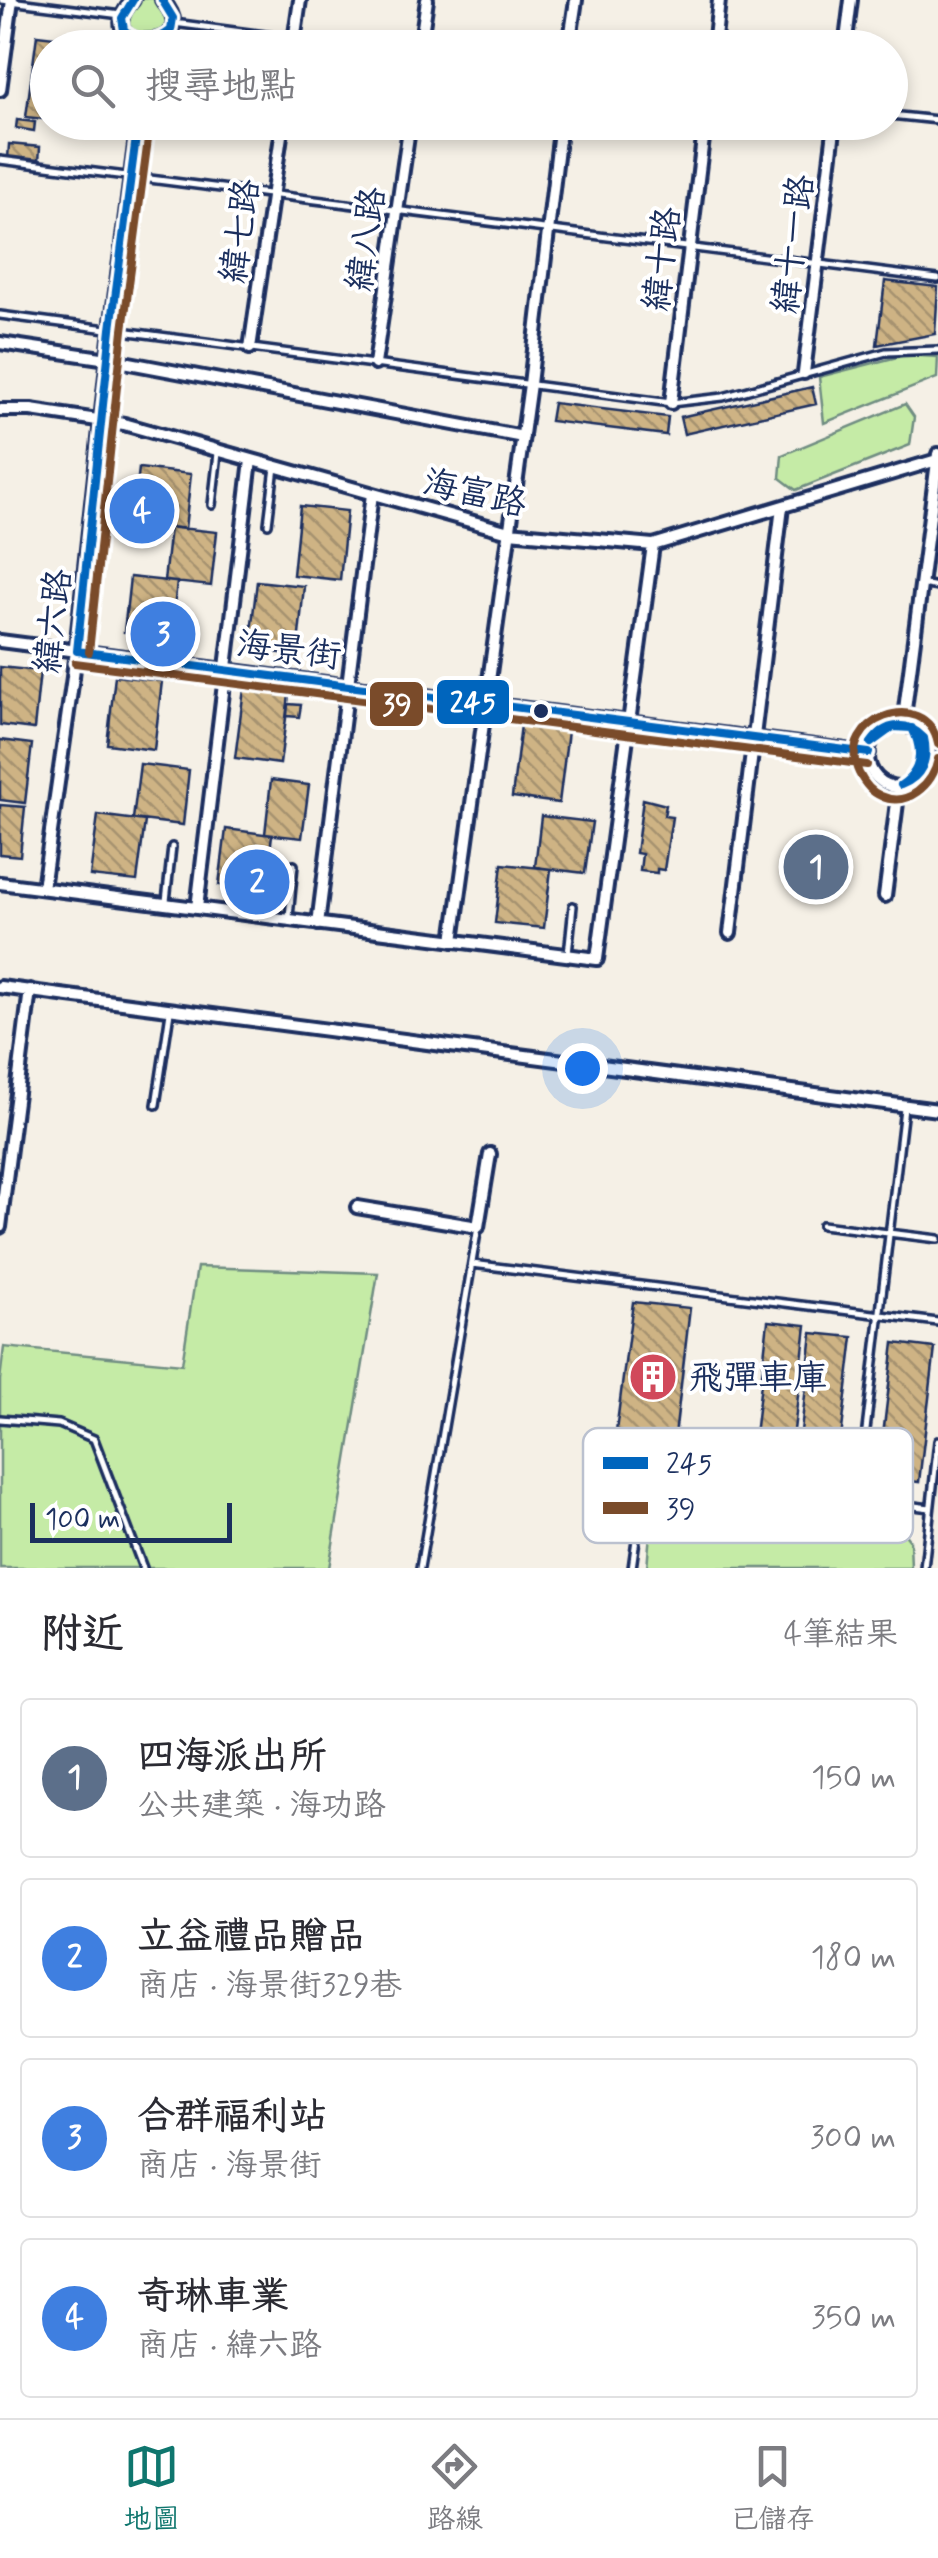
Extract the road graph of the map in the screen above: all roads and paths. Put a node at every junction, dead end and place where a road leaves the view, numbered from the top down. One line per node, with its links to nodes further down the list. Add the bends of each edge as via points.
1 (9, 0): 9 (lane); 19 (street)
2 (133, 0): 9 (street)
3 (162, 0): 10 (street)
4 (300, 0): 14 (street)
5 (427, 0): 15 (street)
6 (576, 0): 16 (street)
7 (719, 0): 17 (street)
8 (850, 0): 18 (street)
9 (124, 15): 11 (street)
10 (171, 22): 12 (street); 13 (lane)
11 (127, 30)
12 (166, 30)
13 (220, 30)
14 (296, 30)
15 (423, 30)
16 (573, 30)
17 (716, 30)
18 (847, 30)
19 (0, 90)
20 (908, 117): 21 (lane)
21 (938, 120)
22 (136, 140): 29 (street, 緯六路)
23 (281, 140): 30 (street, 緯七路)
24 (408, 140): 31 (street, 緯八路)
25 (559, 140): 32 (street)
26 (703, 140): 33 (street, 緯十路)
27 (834, 140): 34 (street, 緯十一路)
28 (0, 160): 29 (lane)
29 (132, 174): 30 (lane); 37 (street, 緯六路)
30 (273, 195): 31 (lane); 39 (street, 緯七路)
31 (398, 211): 32 (lane); 42 (street, 緯八路)
32 (550, 228): 33 (lane); 44 (street)
33 (690, 249): 34 (lane); 45 (street, 緯十路)
34 (818, 264): 35 (lane); 43 (street, 緯十一路)
35 (938, 279)
36 (0, 315): 37 (lane)
37 (111, 329): 39 (lane); 41 (street, 緯六路)
38 (0, 343): 41 (street)
39 (250, 348): 42 (lane)
40 (938, 350): 43 (lane, via 902,349)
41 (108, 358): 47 (street, 緯六路); 48 (street)
42 (375, 364): 44 (lane)
43 (804, 373): 45 (lane, via 723,397)
44 (530, 384): 45 (lane); 48 (street)
45 (671, 403)
46 (0, 410): 47 (street, 海富路)
47 (104, 419): 49 (street, 海富路); 62 (street, 緯六路)
48 (522, 437): 57 (street)
49 (219, 450): 51 (street, 海富路); 54 (lane)
50 (938, 457): 55 (street, 海富路); 59 (street)
51 (252, 460): 52 (street, 海富路); 63 (street)
52 (275, 467): 53 (street, 海富路); 56 (lane)
53 (372, 494): 57 (street, 海富路); 64 (street)
54 (212, 505)
55 (782, 507): 58 (street, 海富路); 68 (street)
56 (268, 524)
57 (510, 532): 58 (street, 海富路); 65 (street)
58 (654, 544): 66 (street)
59 (921, 584): 60 (lane); 67 (street)
60 (938, 586)
61 (0, 641): 62 (street, 海景街)
62 (76, 651): 63 (street, 海景街); 75 (street, 緯六路)
63 (224, 669): 64 (street, 海景街); 79 (street)
64 (346, 684): 65 (street, 海景街); 81 (street)
65 (486, 702): 66 (street, 海景街); 83 (street)
66 (630, 723): 68 (street, 海景街); 84 (street, via 597,959)
67 (903, 725): 69 (street, via 876,735); 70 (street, via 927,741)
68 (754, 738): 69 (street, 海景街); 82 (street)
69 (869, 752): 71 (street, via 873,772)
70 (934, 761): 71 (street)
71 (899, 787): 76 (street)
72 (172, 847): 77 (lane)
73 (294, 866): 80 (lane)
74 (0, 883): 75 (street)
75 (43, 888): 77 (street)
76 (886, 896)
77 (166, 904): 79 (street)
78 (573, 906): 84 (lane)
79 (197, 908): 80 (street)
80 (288, 920): 81 (street)
81 (318, 924): 83 (street)
82 (730, 933)
83 (452, 942): 84 (street)
84 (568, 957)
85 (0, 986): 86 (street)
86 (30, 990): 87 (street); 94 (street)
87 (171, 1009): 88 (lane); 89 (street)
88 (156, 1105)
89 (904, 1105): 90 (street); 96 (lane)
90 (938, 1110)
91 (490, 1154): 95 (street)
92 (356, 1206): 95 (street)
93 (822, 1224): 96 (lane)
94 (0, 1227)
95 (478, 1228): 98 (lane)
96 (889, 1233): 97 (lane); 99 (lane)
97 (938, 1239)
98 (472, 1264): 99 (lane); 108 (lane)
99 (880, 1315): 100 (lane); 102 (lane)
100 (938, 1322)
101 (0, 1419): 107 (lane, via 59,1424 94,1438)
102 (866, 1428)
103 (938, 1441): 105 (lane)
104 (913, 1506): 105 (lane)
105 (930, 1508): 110 (lane)
106 (636, 1543): 109 (lane)
107 (143, 1568)
108 (420, 1568)
109 (632, 1568)
110 (924, 1568)

